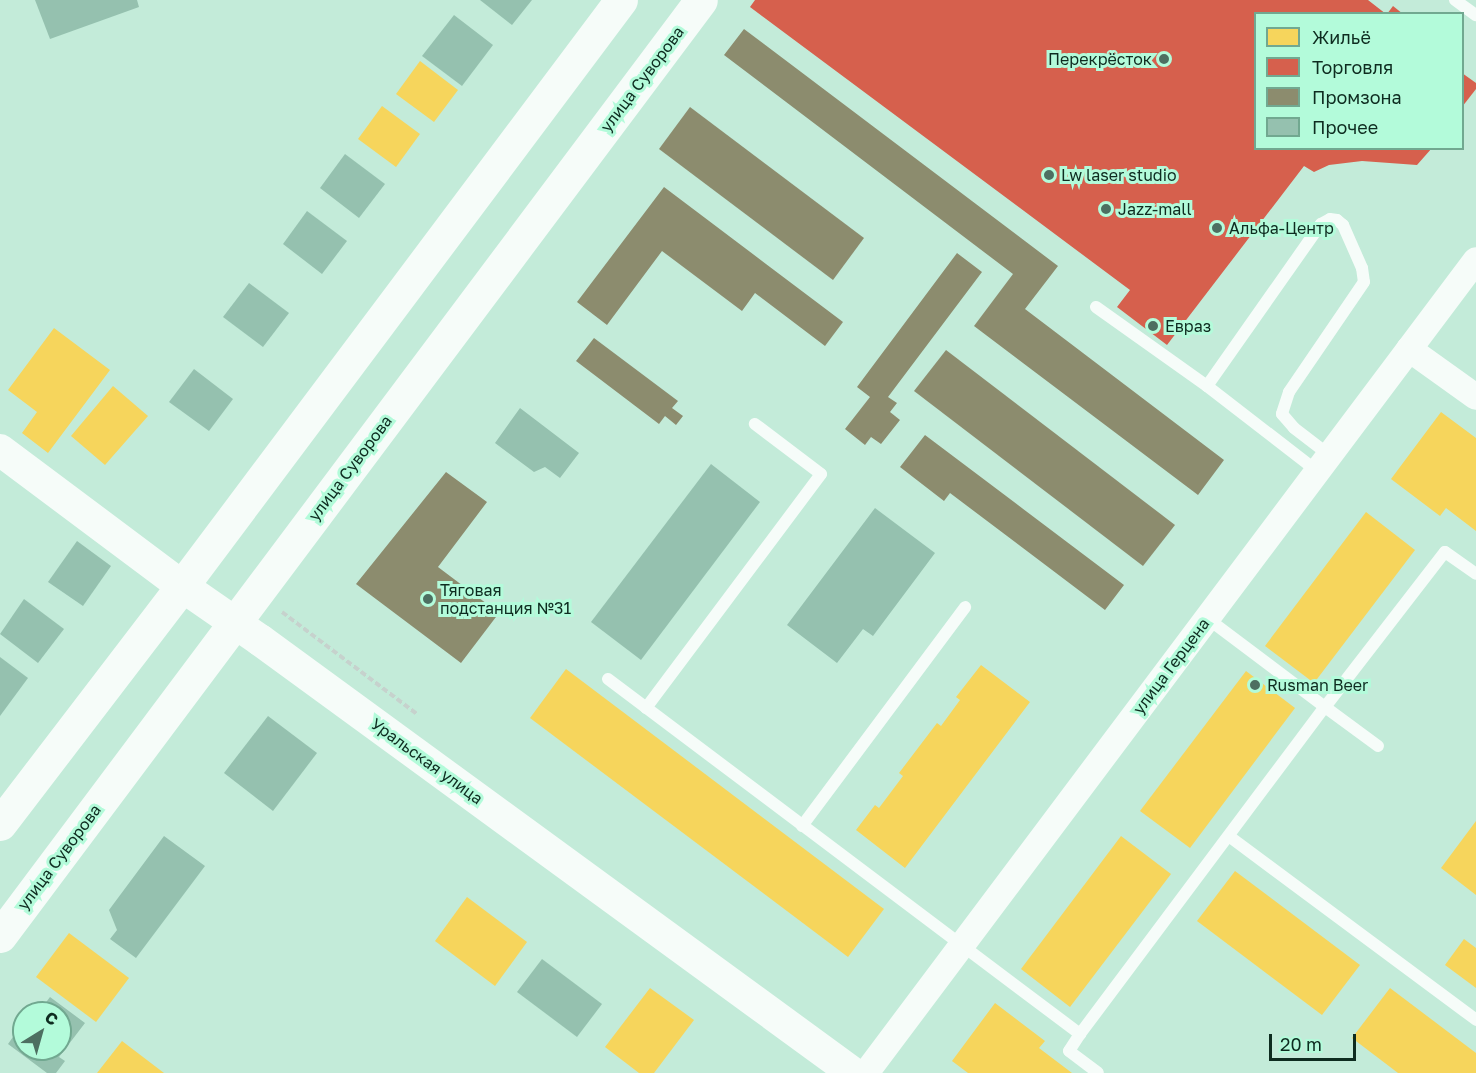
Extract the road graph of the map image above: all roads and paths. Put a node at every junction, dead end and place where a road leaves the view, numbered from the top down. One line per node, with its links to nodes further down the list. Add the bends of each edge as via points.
1 (621, 0): 16 (main road)
2 (701, 0): 19 (main road, улица Суворова)
3 (1455, 0): 4 (lane)
4 (1476, 15)
5 (1476, 260): 7 (street, улица Герцена)
6 (1096, 308): 8 (lane)
7 (1409, 349): 9 (street); 14 (street, улица Герцена)
8 (1207, 386): 10 (lane, via 1321,224 1337,220 1343,225 1362,268 1364,282 1289,392); 12 (lane)
9 (1476, 398)
10 (1281, 414): 12 (lane); 14 (lane)
11 (755, 424): 22 (lane, via 822,474)
12 (1265, 430): 14 (lane)
13 (0, 450): 16 (street, Уральская улица)
14 (1323, 463): 18 (street, улица Герцена)
15 (1476, 574): 21 (lane, via 1445,552)
16 (182, 586): 19 (street, Уральская улица); 24 (main road)
17 (964, 607): 25 (lane)
18 (1208, 618): 21 (lane); 28 (street, улица Герцена)
19 (235, 622): 27 (main road, улица Суворова); 31 (street, Уральская улица)
20 (608, 679): 22 (lane)
21 (1325, 707): 23 (lane); 26 (lane)
22 (646, 708): 25 (lane)
23 (1378, 747)
24 (0, 824)
25 (802, 826): 28 (lane)
26 (1230, 837): 29 (lane); 30 (lane)
27 (0, 936)
28 (962, 945): 30 (lane); 32 (street, улица Герцена)
29 (1476, 1020)
30 (1080, 1034): 33 (lane, via 1069,1051)
31 (853, 1073)
32 (866, 1073)
33 (1098, 1073)

